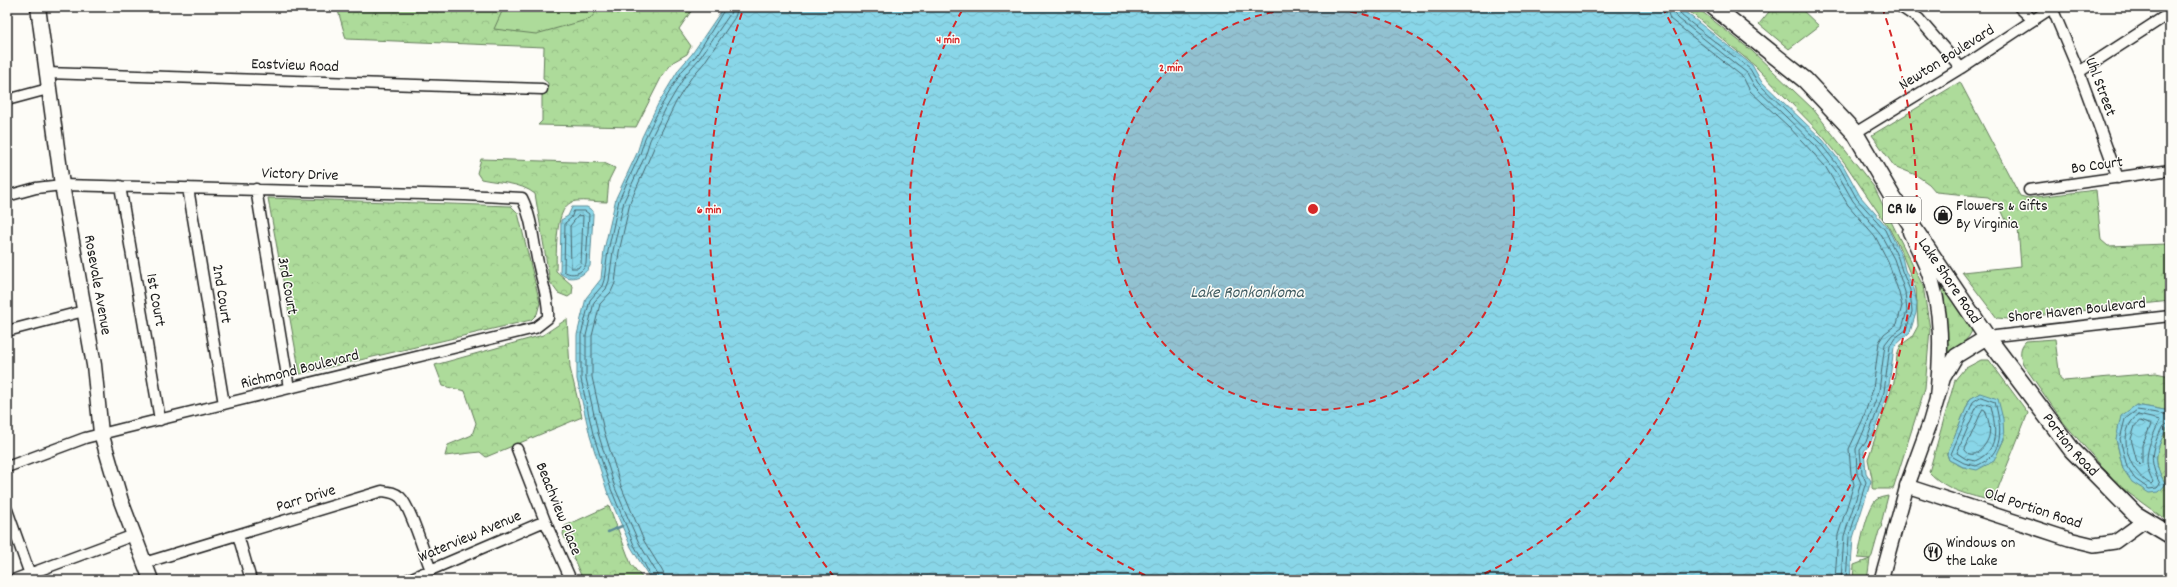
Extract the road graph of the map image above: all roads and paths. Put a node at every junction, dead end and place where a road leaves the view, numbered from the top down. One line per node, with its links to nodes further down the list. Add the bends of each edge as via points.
1 (38, 7): 10 (main road, Rosevale Avenue)
2 (1714, 7): 14 (main road, Lake Shore Road / CR 16, via 1804,80)
3 (1901, 7): 8 (street, via 1919,19)
4 (2019, 7): 7 (street)
5 (2053, 8): 7 (street, Newton Boulevard); 9 (street, Uhl Street)
6 (2170, 13): 9 (street)
7 (2033, 20): 8 (street, Newton Boulevard)
8 (1961, 68): 14 (street, Newton Boulevard)
9 (2079, 72): 16 (street, Uhl Street)
10 (46, 73): 11 (main road, Rosevale Avenue); 12 (street, Eastview Road)
11 (48, 89): 13 (street); 17 (main road, Rosevale Avenue)
12 (542, 89)
13 (7, 100)
14 (1855, 133): 23 (main road, Lake Shore Road / CR 16)
15 (2170, 170): 16 (street, Bo Court)
16 (2118, 178): 21 (street, Bo Court)
17 (62, 185): 18 (street, Victory Drive); 22 (street, Victory Drive, via 36,188); 25 (main road, Rosevale Avenue)
18 (120, 186): 19 (street, Victory Drive); 32 (street, 1st Court)
19 (188, 188): 20 (street, Victory Drive); 31 (street, 2nd Court)
20 (256, 189): 24 (street, Victory Drive, via 522,198 528,210); 29 (street, 3rd Court)
21 (2029, 190)
22 (7, 196)
23 (1893, 198): 28 (main road, Lake Shore Road / CR 16); 30 (main road, via 1927,269 1935,297 1940,330)
24 (538, 266): 29 (street, Richmond Boulevard, via 548,304 548,318 535,328)
25 (84, 311): 27 (street); 33 (main road, Rosevale Avenue, via 94,365)
26 (2170, 316): 28 (street, Shore Haven Boulevard)
27 (7, 331)
28 (1987, 337): 30 (main road, Lake Shore Road, via 1956,356 1943,378); 39 (main road, Portion Road / CR 16, via 2072,450)
29 (289, 388): 31 (street, Richmond Boulevard)
30 (1937, 398): 36 (main road, Lake Shore Road)
31 (224, 404): 32 (street, Richmond Boulevard)
32 (160, 420): 33 (street, Richmond Boulevard)
33 (101, 433): 35 (street, Richmond Boulevard); 40 (main road, Rosevale Avenue)
34 (517, 448): 38 (street, Beachview Place)
35 (7, 467)
36 (1907, 486): 39 (street, Old Portion Road, via 2094,545 2115,542); 52 (street, Lake Shore Road)
37 (7, 510): 45 (street)
38 (545, 521): 44 (street, Waterview Avenue); 51 (street, Beachview Place)
39 (2144, 521): 42 (main road, Portion Road / CR 16)
40 (134, 535): 43 (main road, Rosevale Avenue); 45 (street)
41 (238, 535): 43 (street, Parr Drive); 44 (street, Parr Drive, via 382,491 393,492 401,498 406,507); 49 (street)
42 (2170, 535)
43 (144, 563): 47 (main road, Rosevale Avenue); 48 (main road, Rosevale Avenue)
44 (431, 570): 50 (street, Waterview Avenue)
45 (31, 577): 46 (street)
46 (13, 580)
47 (151, 580)
48 (159, 580)
49 (251, 580)
50 (407, 580)
51 (571, 580)
52 (1880, 580)

